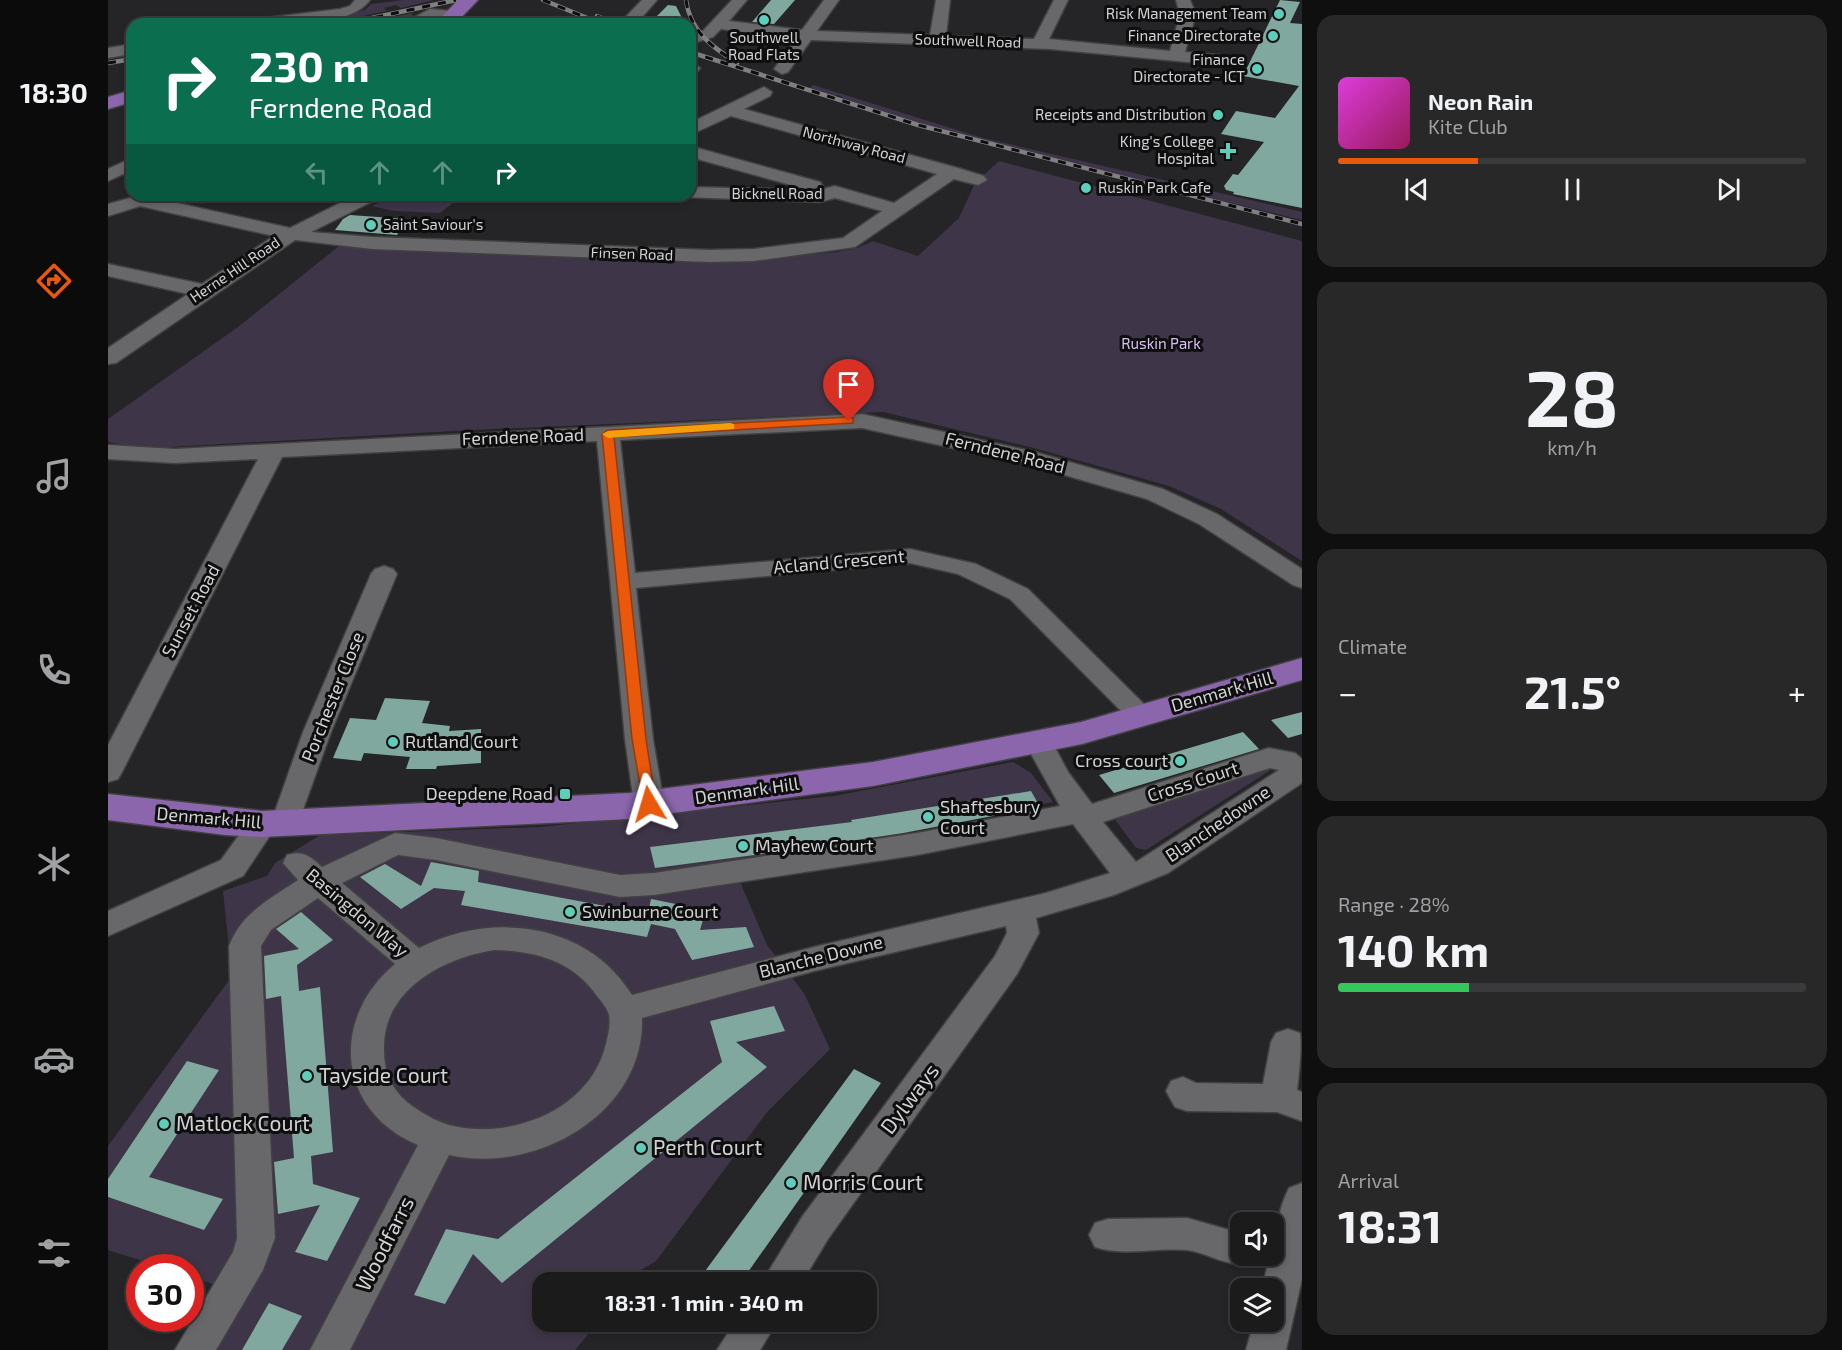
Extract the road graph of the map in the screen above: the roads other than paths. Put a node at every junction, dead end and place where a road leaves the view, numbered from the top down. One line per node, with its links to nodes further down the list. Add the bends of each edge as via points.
1 (363, 0): 9 (street, via 355,9 342,13)
2 (469, 0): 12 (main road)
3 (650, 0): 13 (street)
4 (740, 0): 14 (street)
5 (832, 0): 15 (street)
6 (943, 0): 18 (street)
7 (1061, 0): 20 (street)
8 (1183, 0): 23 (street, via 1188,14)
9 (303, 18)
10 (422, 18): 11 (street)
11 (441, 18)
12 (450, 18)
13 (635, 18)
14 (718, 24): 15 (street, Southwell Road); 16 (street, via 708,34)
15 (806, 35): 18 (street, Southwell Road); 25 (street)
16 (696, 37)
17 (126, 40): 19 (street)
18 (937, 40): 20 (street, Southwell Road)
19 (108, 42)
20 (1039, 44): 23 (street, Southwell Road)
21 (126, 50): 22 (street)
22 (108, 53)
23 (1176, 56): 24 (street, Southwell Road)
24 (1220, 60)
25 (782, 69)
26 (764, 92): 29 (street)
27 (126, 98): 28 (main road)
28 (108, 104)
29 (729, 110): 30 (street); 33 (street, Northway Road)
30 (696, 127)
31 (696, 153): 36 (street)
32 (126, 166): 34 (street)
33 (952, 172): 35 (street, Northway Road); 40 (street, Finsen Road)
34 (108, 176)
35 (978, 180)
36 (835, 192): 37 (street, Bicknell Road, via 820,196); 40 (street, Bicknell Road)
37 (696, 193)
38 (358, 201): 41 (street, Herne Hill Road)
39 (108, 210): 41 (street, Finsen Road, via 133,201)
40 (898, 210): 41 (street, Finsen Road, via 848,243 737,256 454,248)
41 (291, 233): 43 (street, Herne Hill Road)
42 (108, 270): 43 (street)
43 (204, 291): 44 (street, Herne Hill Road)
44 (108, 358)
45 (608, 434): 46 (street, Ferndene Road); 49 (street, Ferndene Road, via 849,421 901,428 1035,459 1155,494 1208,519); 50 (street)
46 (274, 451): 47 (street, Ferndene Road, via 175,456); 55 (street, Sunset Road)
47 (108, 452)
48 (384, 574): 59 (street, Porchester Close)
49 (1302, 580)
50 (625, 581): 52 (street, Acland Crescent, via 889,557 926,558 999,581 1019,594); 56 (street)
51 (1302, 669): 52 (main road, Denmark Hill)
52 (1141, 715): 53 (main road, Denmark Hill)
53 (1039, 743): 56 (main road, Denmark Hill, via 873,774); 58 (street, via 1050,766)
54 (1300, 770): 58 (street, Cross Court, via 1286,760 1269,758); 61 (street, Blanchedowne)
55 (108, 771)
56 (649, 804): 59 (main road, Denmark Hill)
57 (108, 807): 59 (main road, Denmark Hill, via 225,822)
58 (1084, 814): 60 (street, Cross Court, via 654,884 620,886 395,844); 61 (street)
59 (274, 823): 63 (street, Porchester Close, via 232,868)
60 (309, 872): 64 (street, Basingdon Way); 77 (street, Cross Court, via 250,932 246,946 256,1238 250,1258)
61 (1133, 877): 62 (street, Blanchedowne)
62 (1019, 910): 65 (street, Blanche Downe, via 779,967); 74 (street, Dylways, via 1023,933 1006,965 814,1228)
63 (108, 924)
64 (417, 964): 65 (street, Basingdon Way, via 473,941 534,940 586,962 610,987); 69 (street, Basingdon Way, via 400,977 375,1010 366,1038 367,1067 373,1085 392,1110 418,1129)
65 (624, 1010): 69 (street, Basingdon Way, via 625,1028 614,1071 590,1103 573,1117 508,1142 485,1144)
66 (1288, 1042): 68 (street)
67 (1183, 1091): 68 (street, via 1187,1097)
68 (1290, 1103)
69 (440, 1138): 78 (street, Woodfarrs)
70 (1302, 1199): 72 (street)
71 (1108, 1235): 73 (street, via 1187,1234)
72 (1284, 1241)
73 (1230, 1246)
74 (787, 1272)
75 (750, 1332): 79 (street)
76 (1270, 1332): 80 (street)
77 (195, 1350)
78 (330, 1350)
79 (737, 1350)
80 (1266, 1350)

